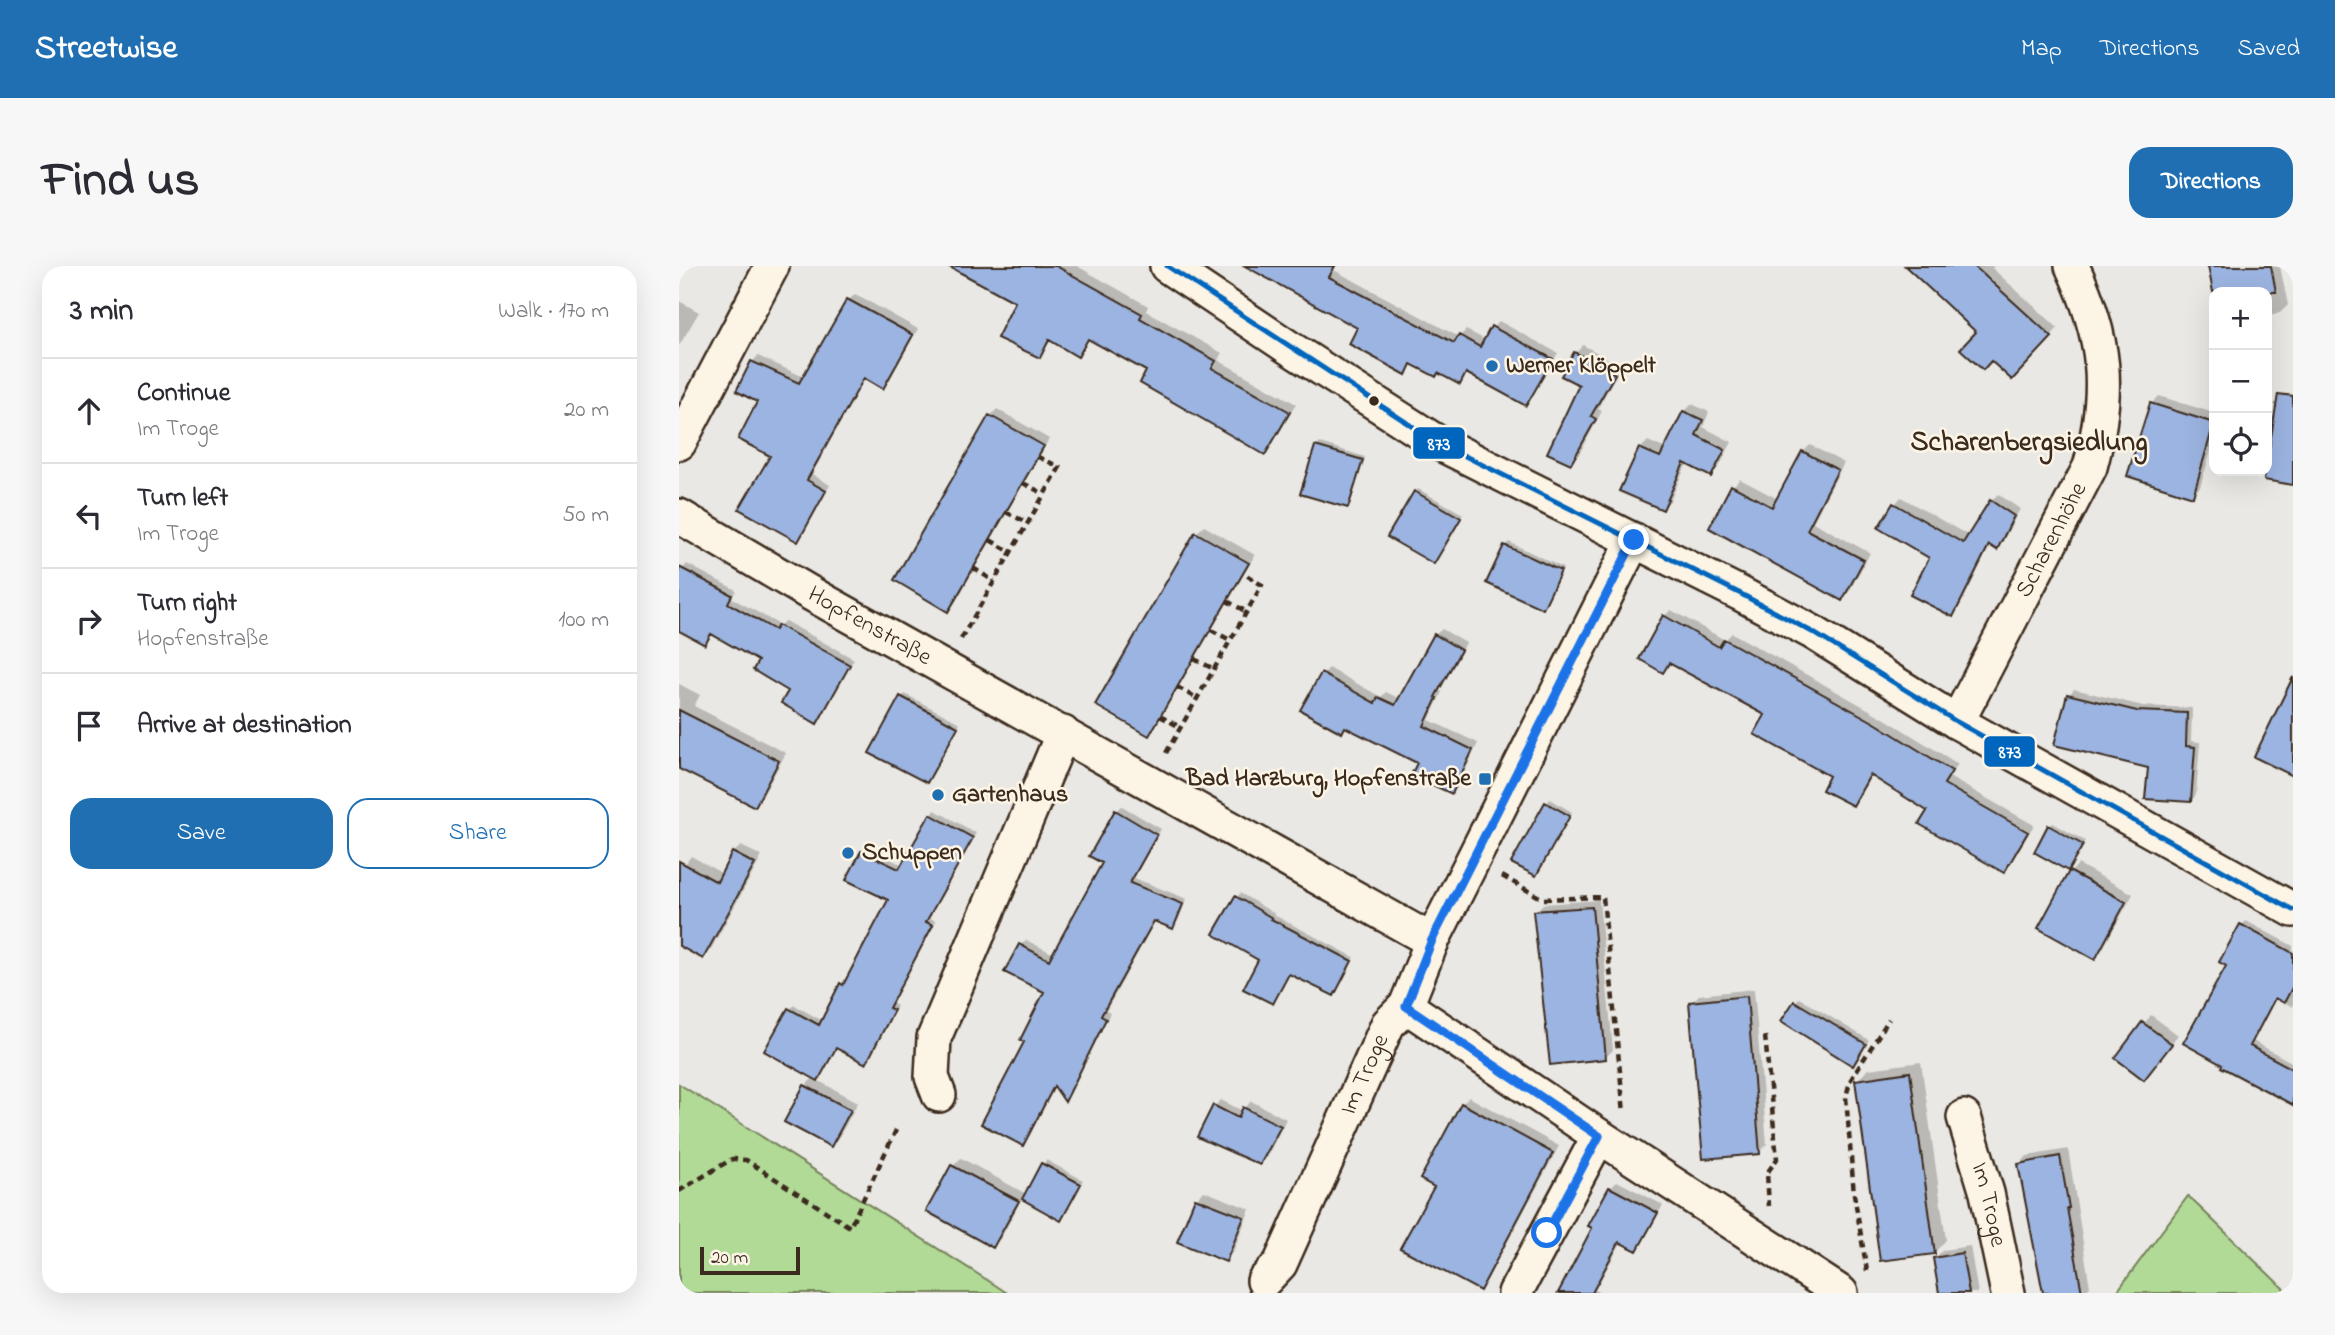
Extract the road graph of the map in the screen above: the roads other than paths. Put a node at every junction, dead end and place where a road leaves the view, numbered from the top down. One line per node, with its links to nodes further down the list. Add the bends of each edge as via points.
1 (772, 266): 4 (street)
2 (1167, 266): 7 (street, via 1435,441)
3 (2073, 266): 8 (street, Scharenhöhe, via 2099,344 2104,387 2099,436 2090,467)
4 (688, 405): 5 (street)
5 (679, 443)
6 (679, 516): 9 (street, Hopfenstraße)
7 (1634, 540): 8 (street, via 1814,633); 11 (street)
8 (1957, 722): 10 (street)
9 (1063, 733): 11 (street, Hopfenstraße); 13 (street, via 935,1038 932,1077)
10 (2293, 910)
11 (1432, 940): 12 (street)
12 (1406, 1006): 15 (street, Im Troge); 16 (street, Im Troge, via 1388,1024 1280,1264)
13 (939, 1095)
14 (1964, 1117): 19 (street, Im Troge, via 1987,1193)
15 (1599, 1136): 17 (street, Im Troge, via 1773,1249); 18 (street)
16 (1265, 1280)
17 (1854, 1287)
18 (1515, 1293)
19 (2008, 1293)

